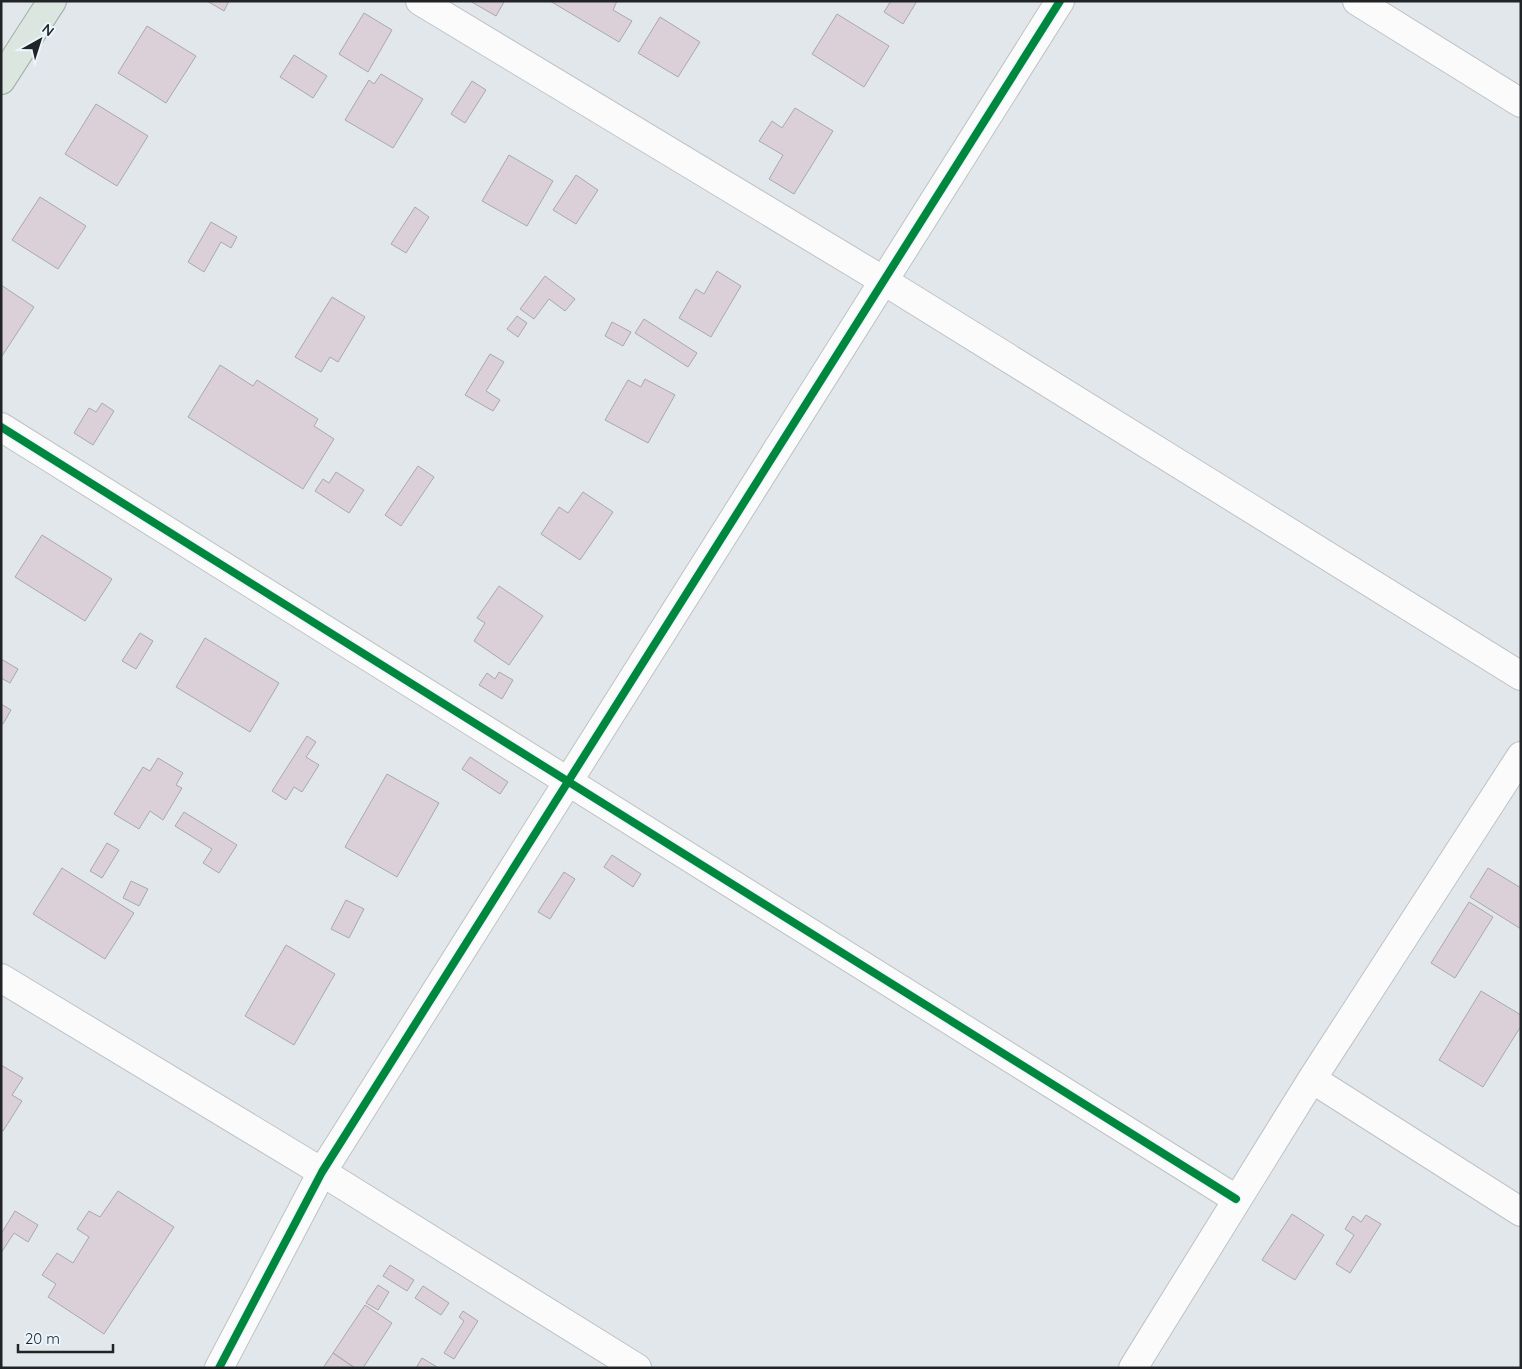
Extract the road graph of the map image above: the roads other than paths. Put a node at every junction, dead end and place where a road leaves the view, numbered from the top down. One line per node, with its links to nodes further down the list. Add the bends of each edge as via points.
1 (52, 1): 5 (highway)
2 (420, 1): 7 (street)
3 (1060, 1): 7 (street)
4 (1357, 1): 6 (street)
5 (1, 80)
6 (1521, 102)
7 (884, 281): 9 (street); 11 (street)
8 (1, 428): 11 (street)
9 (1521, 676)
10 (1521, 756): 13 (street)
11 (568, 782): 14 (street); 15 (street)
12 (1, 978): 14 (street)
13 (1312, 1079): 15 (street); 16 (street)
14 (322, 1172): 17 (street); 18 (street)
15 (1236, 1199): 19 (street)
16 (1521, 1212)
17 (219, 1368)
18 (637, 1368)
19 (1133, 1368)

